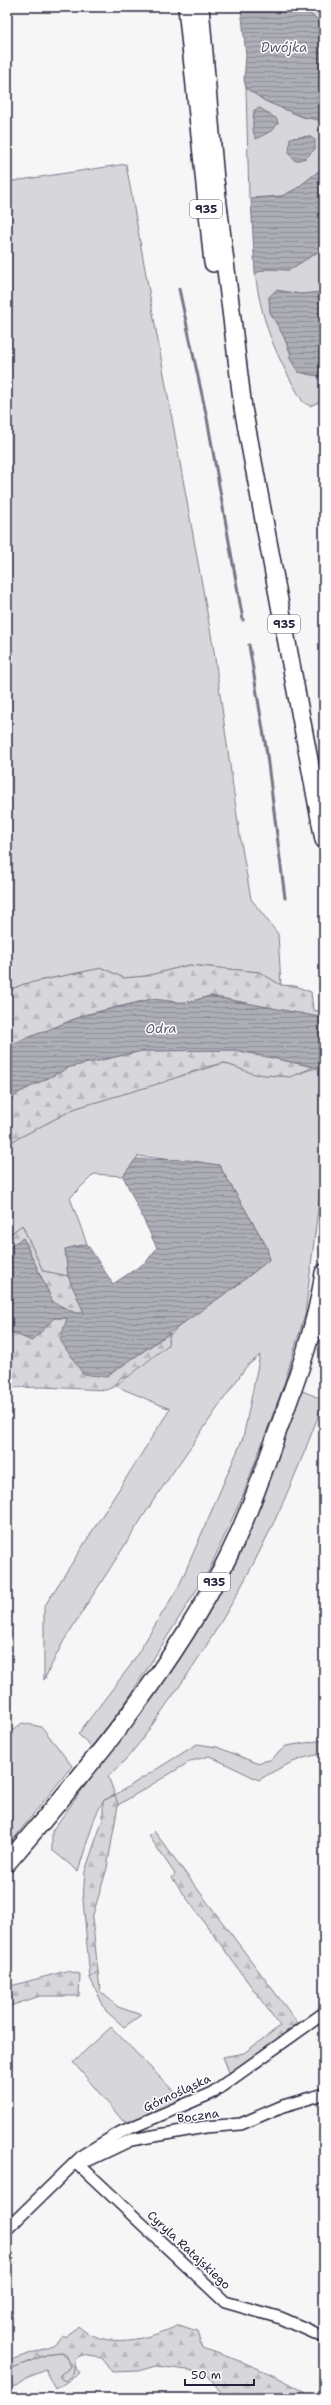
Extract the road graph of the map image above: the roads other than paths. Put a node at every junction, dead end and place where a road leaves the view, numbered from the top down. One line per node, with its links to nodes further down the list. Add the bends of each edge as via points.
1 (187, 7): 3 (main road, 935, via 201,161 218,298 230,366)
2 (200, 7): 3 (main road, 935, via 215,180)
3 (243, 408): 4 (main road, 935)
4 (324, 840)
5 (324, 1273): 6 (main road, 935, via 306,1352 295,1386 250,1509 228,1557 171,1655 138,1704)
6 (7, 1863)
7 (324, 2014): 9 (street, Górnośląska, via 212,2093 121,2132)
8 (324, 2094): 9 (street, Boczna, via 283,2106 241,2124 205,2127 131,2140 89,2160)
9 (76, 2162): 10 (street, Górnośląska); 11 (street, Cyryla Ratajskiego, via 225,2302 281,2318)
10 (7, 2229)
11 (324, 2337)

